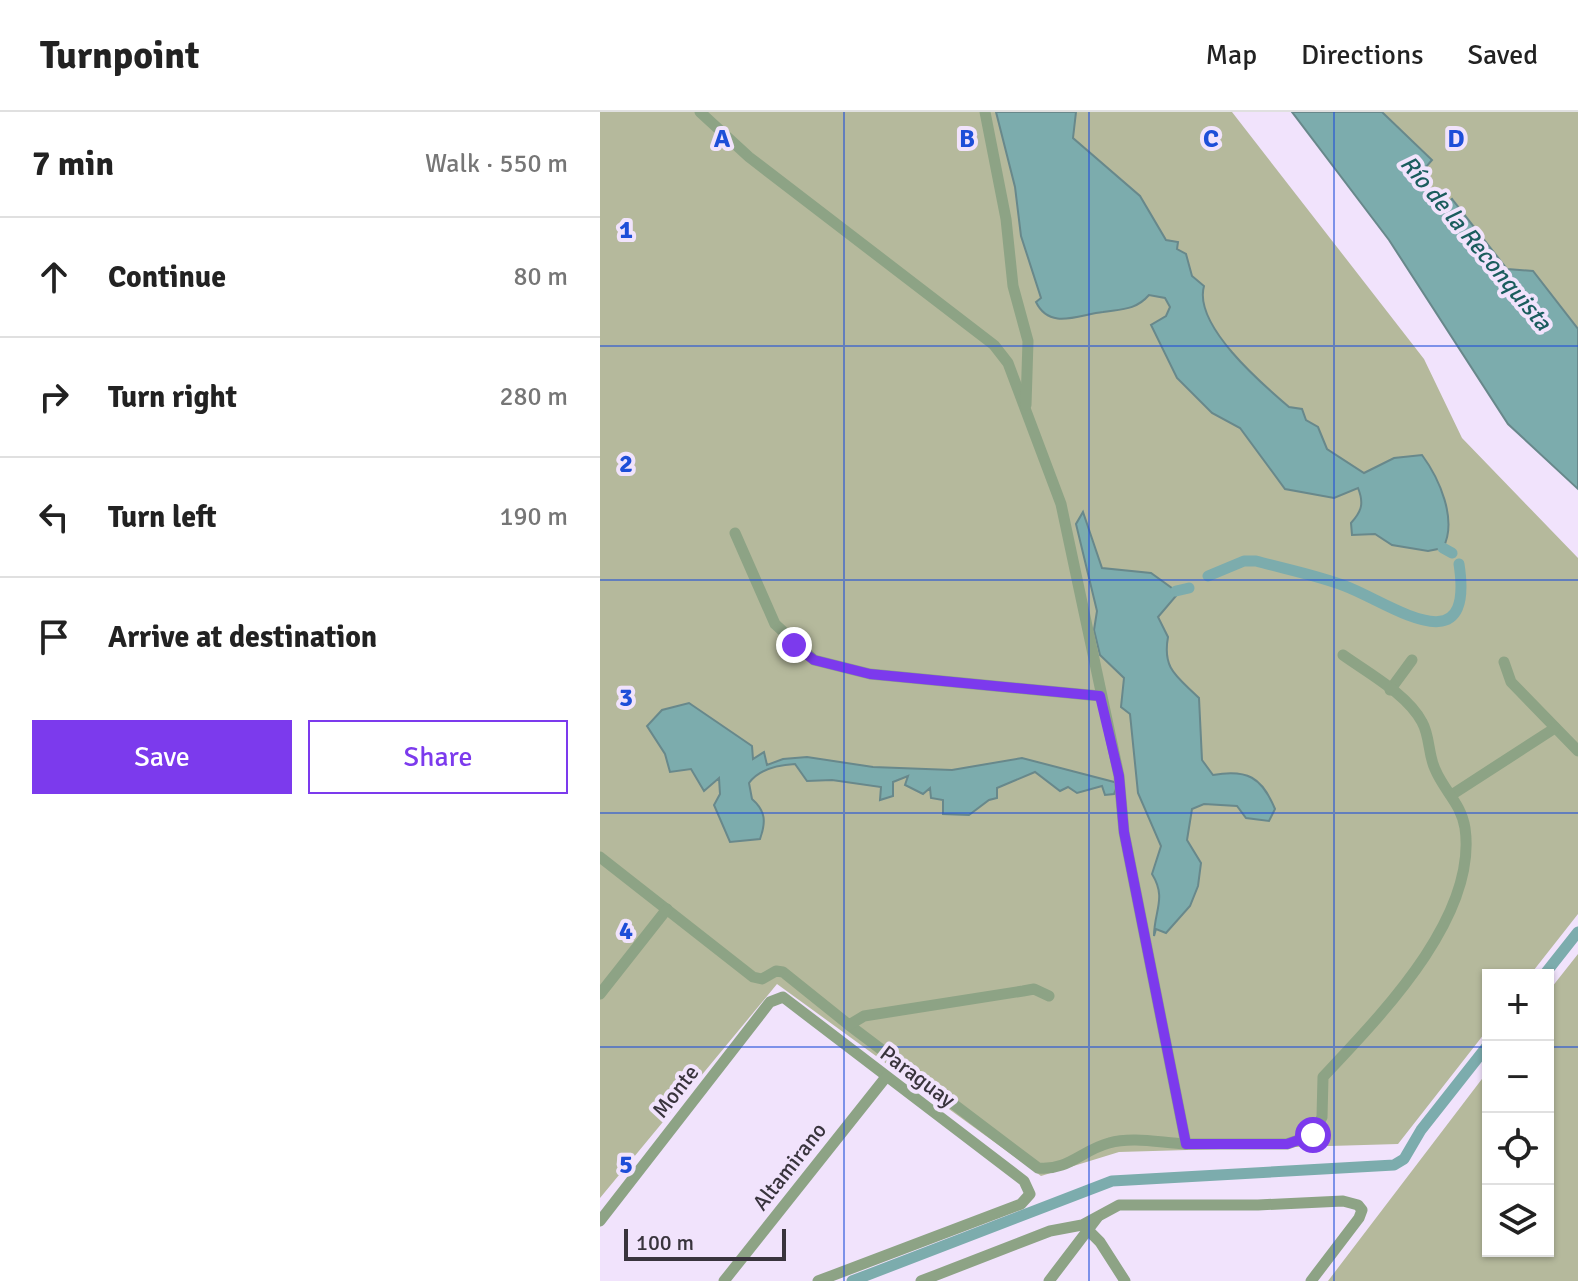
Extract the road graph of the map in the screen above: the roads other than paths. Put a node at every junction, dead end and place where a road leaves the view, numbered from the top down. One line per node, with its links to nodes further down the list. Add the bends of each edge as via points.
1 (700, 112): 4 (street, via 749,157)
2 (985, 112): 3 (street, via 1013,286)
3 (1028, 341): 4 (street, via 1016,356); 5 (street)
4 (1002, 354): 5 (street)
5 (1026, 406): 11 (street, via 1061,504)
6 (735, 533): 11 (street, via 775,624 814,660 870,674)
7 (1343, 655): 10 (street)
8 (1412, 660): 10 (street)
9 (1504, 662): 12 (street, via 1511,682)
10 (1390, 690): 14 (street, via 1420,718 1433,767)
11 (1100, 696): 22 (street)
12 (1555, 728): 13 (street); 14 (street)
13 (1578, 751)
14 (1453, 794): 22 (street, via 1466,847 1452,904 1406,983 1323,1077 1319,1128 1308,1139 1287,1144)
15 (600, 857): 16 (street)
16 (667, 909): 17 (street); 20 (street, via 753,977 783,972)
17 (600, 994)
18 (1049, 996): 20 (street, via 1034,989 864,1016)
19 (789, 1000): 21 (street, Paraguay); 23 (street, Monte, via 770,1002)
20 (849, 1025): 22 (street, via 1038,1168 1060,1168 1115,1141)
21 (886, 1077): 25 (street, Altamirano); 26 (street, Paraguay, via 1024,1181 1030,1194 1021,1204)
22 (1186, 1144)
23 (600, 1221)
24 (1085, 1228): 27 (street, via 1050,1231); 28 (street); 29 (street); 30 (street, via 1119,1205 1343,1201 1362,1210)
25 (724, 1281)
26 (818, 1281)
27 (921, 1281)
28 (1049, 1281)
29 (1125, 1281)
30 (1311, 1281)

